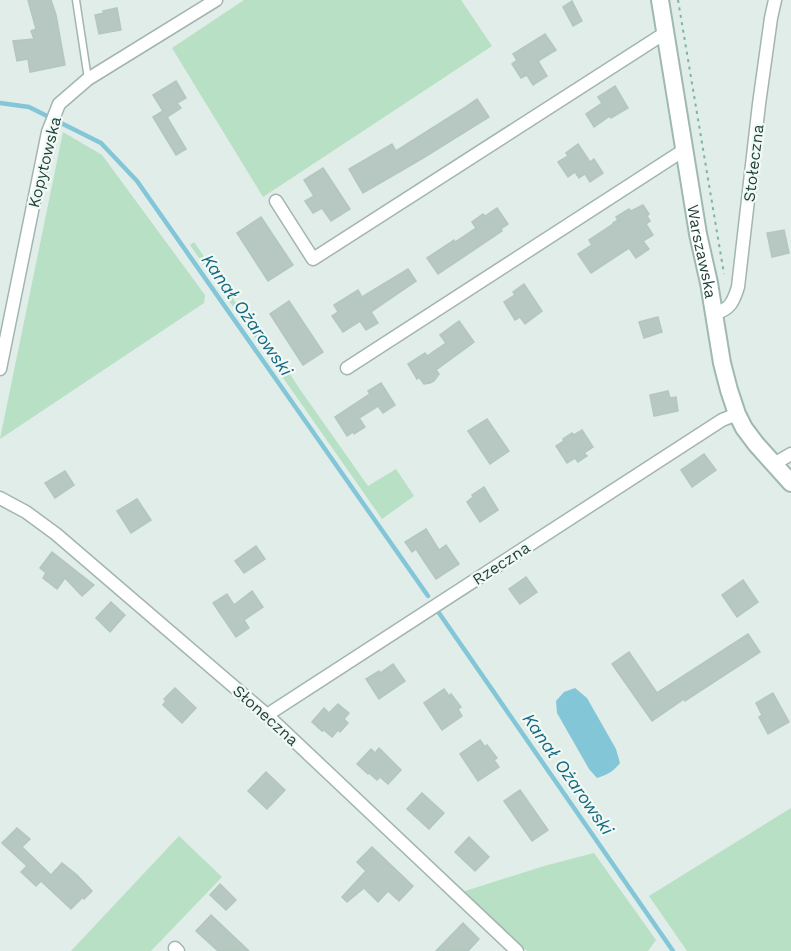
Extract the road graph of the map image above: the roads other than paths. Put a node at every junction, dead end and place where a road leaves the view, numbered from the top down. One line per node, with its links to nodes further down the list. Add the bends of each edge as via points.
1 (76, 0): 6 (lane)
2 (216, 0): 6 (street, Kopytowska)
3 (660, 0): 5 (main road, Warszawska)
4 (775, 0): 9 (street, Stołeczna, via 738,287 734,301)
5 (665, 33): 7 (main road, Warszawska); 8 (street, via 313,259)
6 (88, 79): 11 (street, Kopytowska, via 59,104 48,132)
7 (684, 150): 9 (main road, Warszawska); 10 (street)
8 (276, 201)
9 (714, 314): 12 (main road, Warszawska, via 722,363)
10 (346, 368)
11 (0, 369)
12 (737, 414): 14 (main road, Warszawska); 17 (street, Rzeczna, via 722,420)
13 (791, 454): 14 (street)
14 (774, 464): 15 (main road, Warszawska)
15 (791, 483)
16 (0, 498): 17 (street, Słoneczna, via 56,534)
17 (267, 715): 18 (street, Słoneczna)
18 (517, 951)

